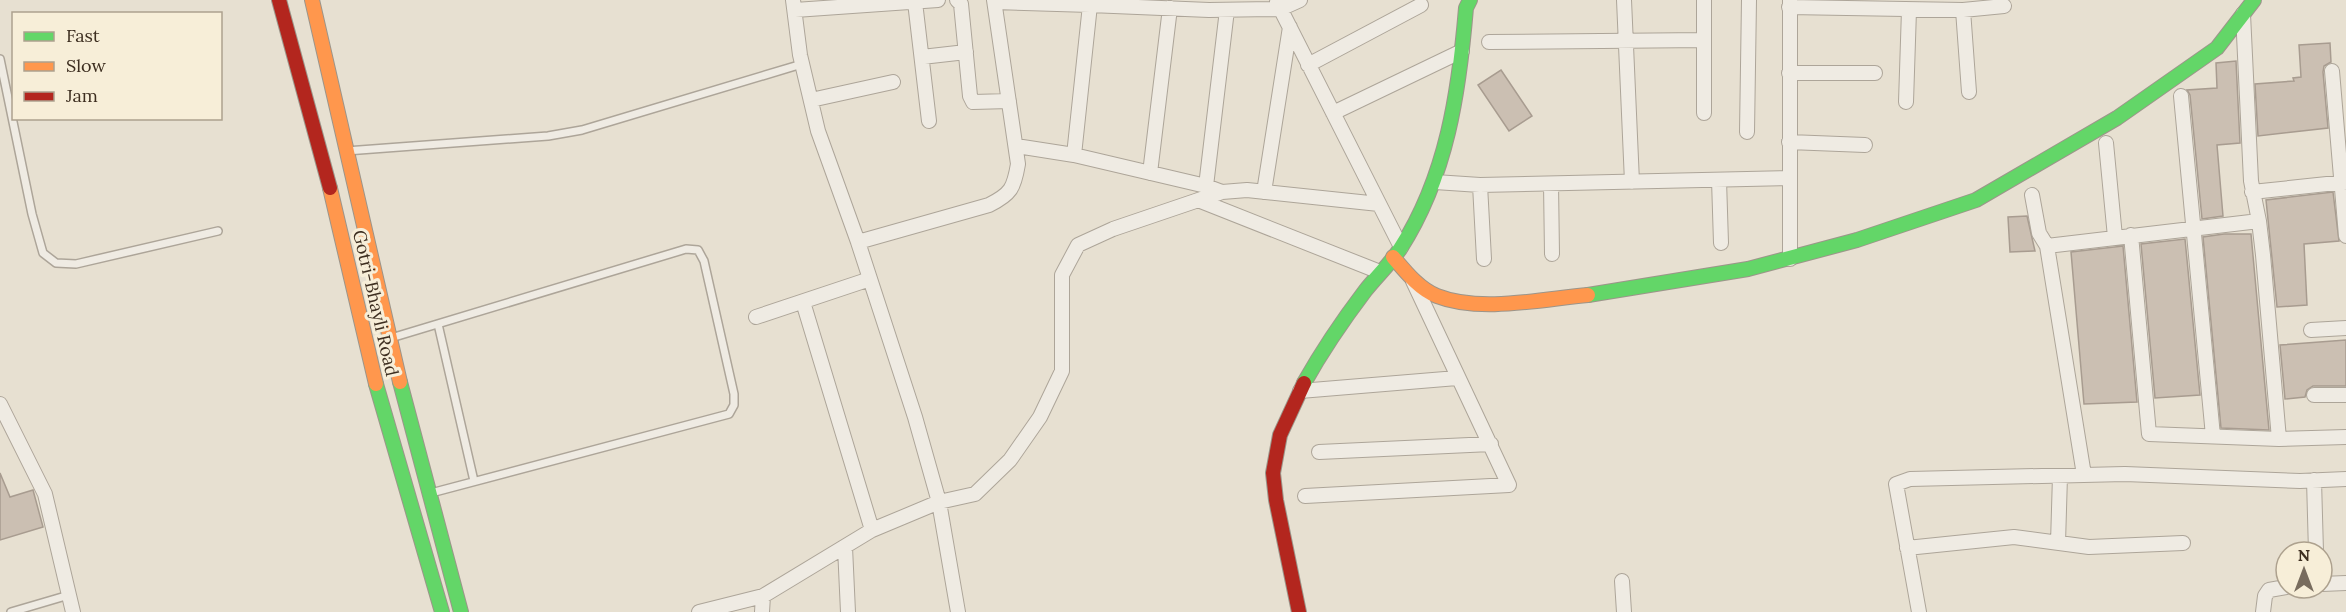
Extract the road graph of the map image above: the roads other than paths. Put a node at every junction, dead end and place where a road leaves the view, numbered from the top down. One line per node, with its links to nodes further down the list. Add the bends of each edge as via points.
1 (279, 0): 122 (street, Gotri-Bhayli Road, via 333,199 368,356)
2 (312, 0): 53 (street, Gotri-Bhayli Road)
3 (938, 0): 12 (street)
4 (957, 0): 29 (street, via 961,4)
5 (1300, 0): 13 (street)
6 (1470, 0): 28 (street)
7 (1624, 0): 26 (street)
8 (1704, 0): 25 (street)
9 (1749, 0): 48 (street)
10 (2254, 0): 23 (street)
11 (995, 1): 16 (street); 41 (street)
12 (915, 2): 15 (street); 30 (street)
13 (1278, 4): 20 (street); 24 (street)
14 (1790, 4): 21 (street); 35 (street)
15 (794, 5): 32 (street)
16 (1090, 5): 19 (street); 54 (street)
17 (1421, 5): 33 (street)
18 (2004, 6): 22 (street)
19 (1170, 8): 20 (street); 55 (street)
20 (1227, 10): 63 (street)
21 (1909, 10): 22 (street); 42 (street)
22 (1963, 10): 38 (street)
23 (2243, 15): 66 (street); 82 (street, via 2217,48 2117,118 1976,200)
24 (1290, 27): 33 (street); 65 (street)
25 (1704, 40): 26 (street); 43 (street)
26 (1627, 41): 27 (street); 59 (street)
27 (1489, 42)
28 (1462, 51): 44 (street); 58 (street, via 1449,137)
29 (966, 52): 30 (street); 41 (street, via 970,96 974,102)
30 (922, 57): 47 (street)
31 (0, 59): 45 (lane)
32 (802, 64): 40 (street); 53 (lane, via 582,130 549,136)
33 (1308, 65): 44 (street)
34 (2332, 71): 60 (street)
35 (1789, 73): 36 (street); 49 (street)
36 (1875, 73)
37 (893, 82): 40 (street)
38 (1969, 92)
39 (2181, 96): 71 (street)
40 (811, 100): 76 (street, via 818,131)
41 (1009, 101): 52 (street)
42 (1906, 102)
43 (1704, 112)
44 (1333, 113): 69 (street)
45 (12, 117)
46 (13, 120): 72 (lane, via 43,253 56,263 76,264)
47 (929, 120)
48 (1747, 132)
49 (1789, 142): 51 (street); 56 (street)
50 (2106, 143): 75 (street)
51 (1865, 145)
52 (1016, 146): 54 (street); 76 (street, via 1014,187 1004,198)
53 (346, 151): 91 (street, Gotri-Bhayli Road)
54 (1074, 155): 55 (street)
55 (1150, 172): 63 (street)
56 (1789, 178): 57 (street); 82 (street)
57 (1719, 180): 59 (street); 77 (street)
58 (1435, 182): 62 (street); 79 (street)
59 (1632, 182): 61 (street)
60 (2344, 182): 66 (street); 74 (street)
61 (1551, 183): 62 (street); 80 (street)
62 (1480, 185): 81 (street)
63 (1206, 186): 64 (street)
64 (1222, 192): 65 (street); 68 (street)
65 (1264, 192): 69 (street)
66 (2252, 192): 70 (street)
67 (2032, 195): 78 (street, via 2039,232)
68 (1198, 200): 83 (street); 109 (street, via 1078,245 1062,275 1062,371 1040,417 1010,460 975,494)
69 (1379, 204): 79 (street)
70 (2259, 221): 71 (street); 99 (street)
71 (2194, 230): 73 (street); 97 (street)
72 (218, 231)
73 (2131, 235): 75 (street); 97 (street, via 2149,434)
74 (2346, 236)
75 (2115, 237): 78 (street)
76 (858, 242): 84 (street)
77 (1721, 243)
78 (2048, 246): 102 (street)
79 (1397, 252): 83 (street); 85 (street)
80 (1552, 254)
81 (1484, 259)
82 (1790, 259): 85 (street, via 1611,293 1489,304 1436,296)
83 (1380, 272): 93 (street)
84 (870, 279): 86 (street); 109 (street)
85 (1412, 279): 92 (street)
86 (803, 302): 87 (street); 110 (street)
87 (756, 317)
88 (438, 324): 91 (lane); 106 (lane); 106 (lane, via 686,249 698,250 707,272 734,394 729,414)
89 (2346, 328): 90 (street)
90 (2311, 330)
91 (389, 339): 107 (street, Gotri-Bhayli Road)
92 (1457, 378): 93 (street); 100 (street)
93 (1300, 391): 128 (street, via 1283,424 1274,457 1275,490)
94 (2314, 395): 95 (street)
95 (2346, 395)
96 (0, 404): 118 (street, via 45,494)
97 (2213, 436): 99 (street)
98 (2346, 437): 99 (street)
99 (2279, 439)
100 (1491, 444): 101 (street); 108 (street, via 1509,485)
101 (1319, 452)
102 (2084, 475): 103 (street); 105 (street)
103 (2061, 476): 112 (street); 115 (street, via 1910,479 1896,484)
104 (2346, 479): 105 (street)
105 (2314, 480): 111 (street)
106 (474, 481): 107 (lane)
107 (428, 494): 123 (street, Gotri-Bhayli Road)
108 (1305, 496)
109 (939, 502): 110 (street); 127 (street)
110 (872, 530): 114 (street)
111 (2316, 540)
112 (2058, 543): 113 (street, via 2088,547); 115 (street, via 2014,537)
113 (2183, 543)
114 (846, 546): 119 (street); 126 (street)
115 (1907, 548): 130 (street)
116 (1622, 581): 129 (street)
117 (2274, 589): 131 (street, via 2265,596)
118 (69, 595): 120 (lane); 121 (street)
119 (763, 596): 124 (street); 125 (street)
120 (11, 612)
121 (74, 612)
122 (442, 612)
123 (461, 612)
124 (699, 612)
125 (762, 612)
126 (848, 612)
127 (958, 612)
128 (1299, 612)
129 (1624, 612)
130 (1919, 612)
131 (2263, 612)

